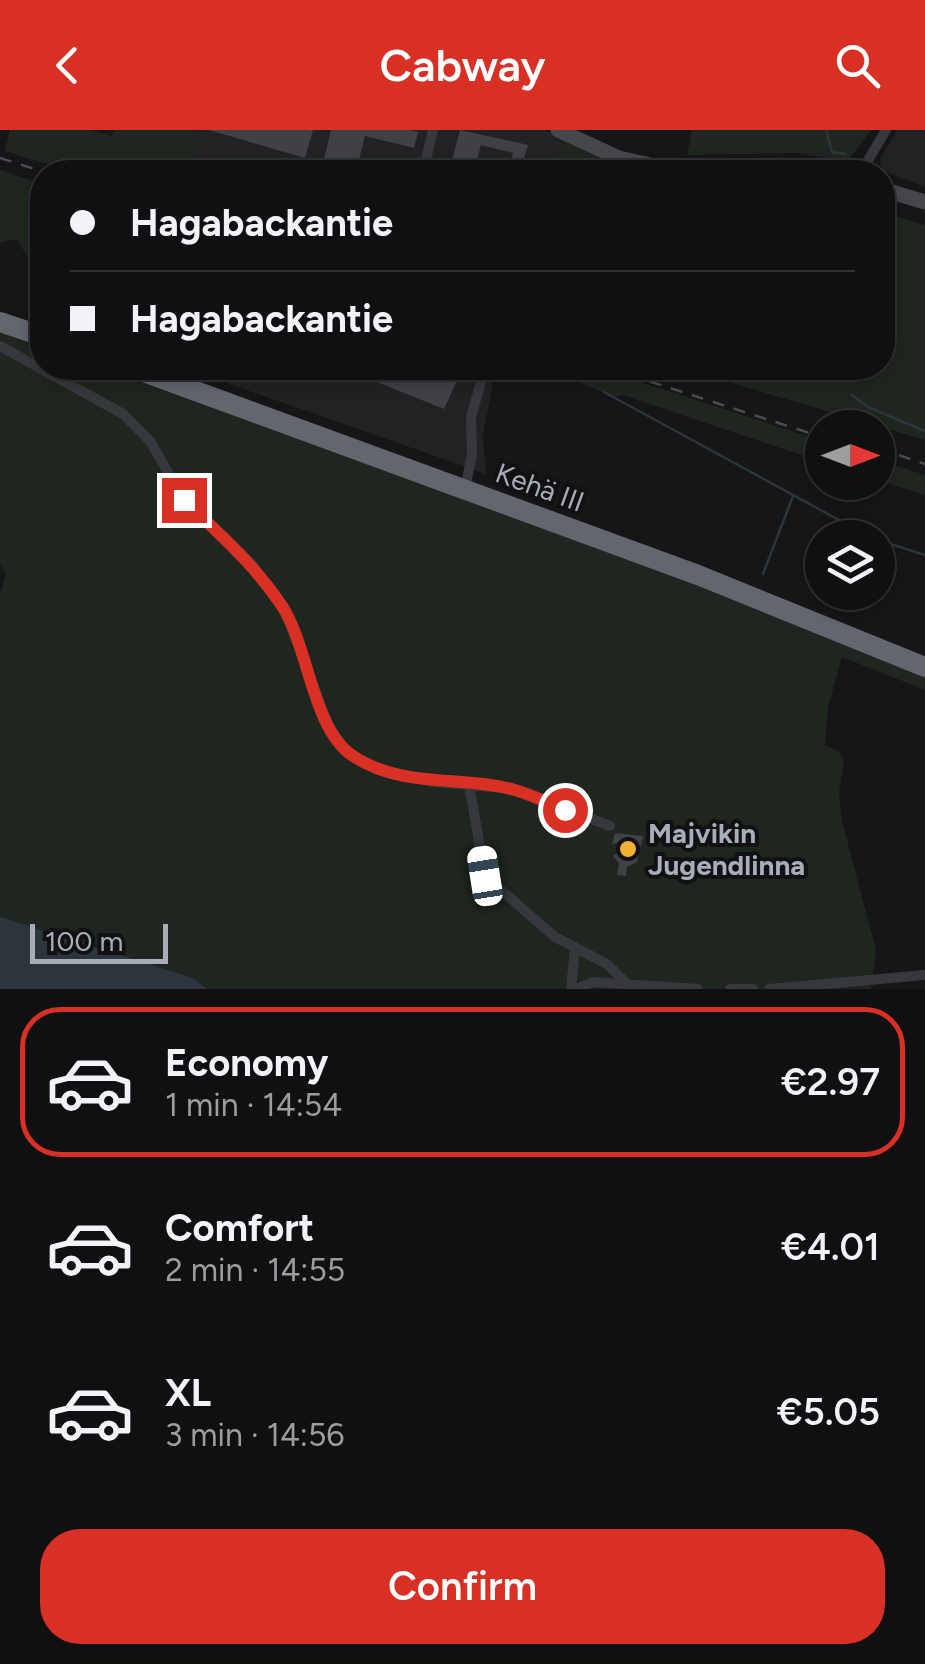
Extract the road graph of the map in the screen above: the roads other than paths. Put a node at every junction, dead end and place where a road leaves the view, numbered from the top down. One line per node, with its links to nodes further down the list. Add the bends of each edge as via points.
1 (434, 130): 4 (street)
2 (558, 130): 5 (street)
3 (886, 130): 6 (street)
4 (426, 160)
5 (628, 160)
6 (868, 160)
7 (895, 193): 8 (street)
8 (925, 202)
9 (0, 322): 10 (highway)
10 (30, 332)
11 (0, 346): 12 (street)
12 (30, 363)
13 (61, 380): 18 (street, via 122,414 150,442 184,500 251,563 284,609 330,729 350,755 384,771)
14 (166, 380): 16 (highway, Kehä III)
15 (482, 380): 16 (street)
16 (465, 489): 17 (highway, Kehä III)
17 (925, 668)
18 (470, 784): 19 (street, via 514,789); 20 (street, via 485,876)
19 (610, 826)
20 (575, 949): 22 (street, via 606,964); 23 (street)
21 (925, 975): 27 (street)
22 (628, 985): 23 (street, via 593,982); 24 (street)
23 (574, 989)
24 (698, 989)
25 (730, 989): 26 (street)
26 (752, 989)
27 (770, 989)

